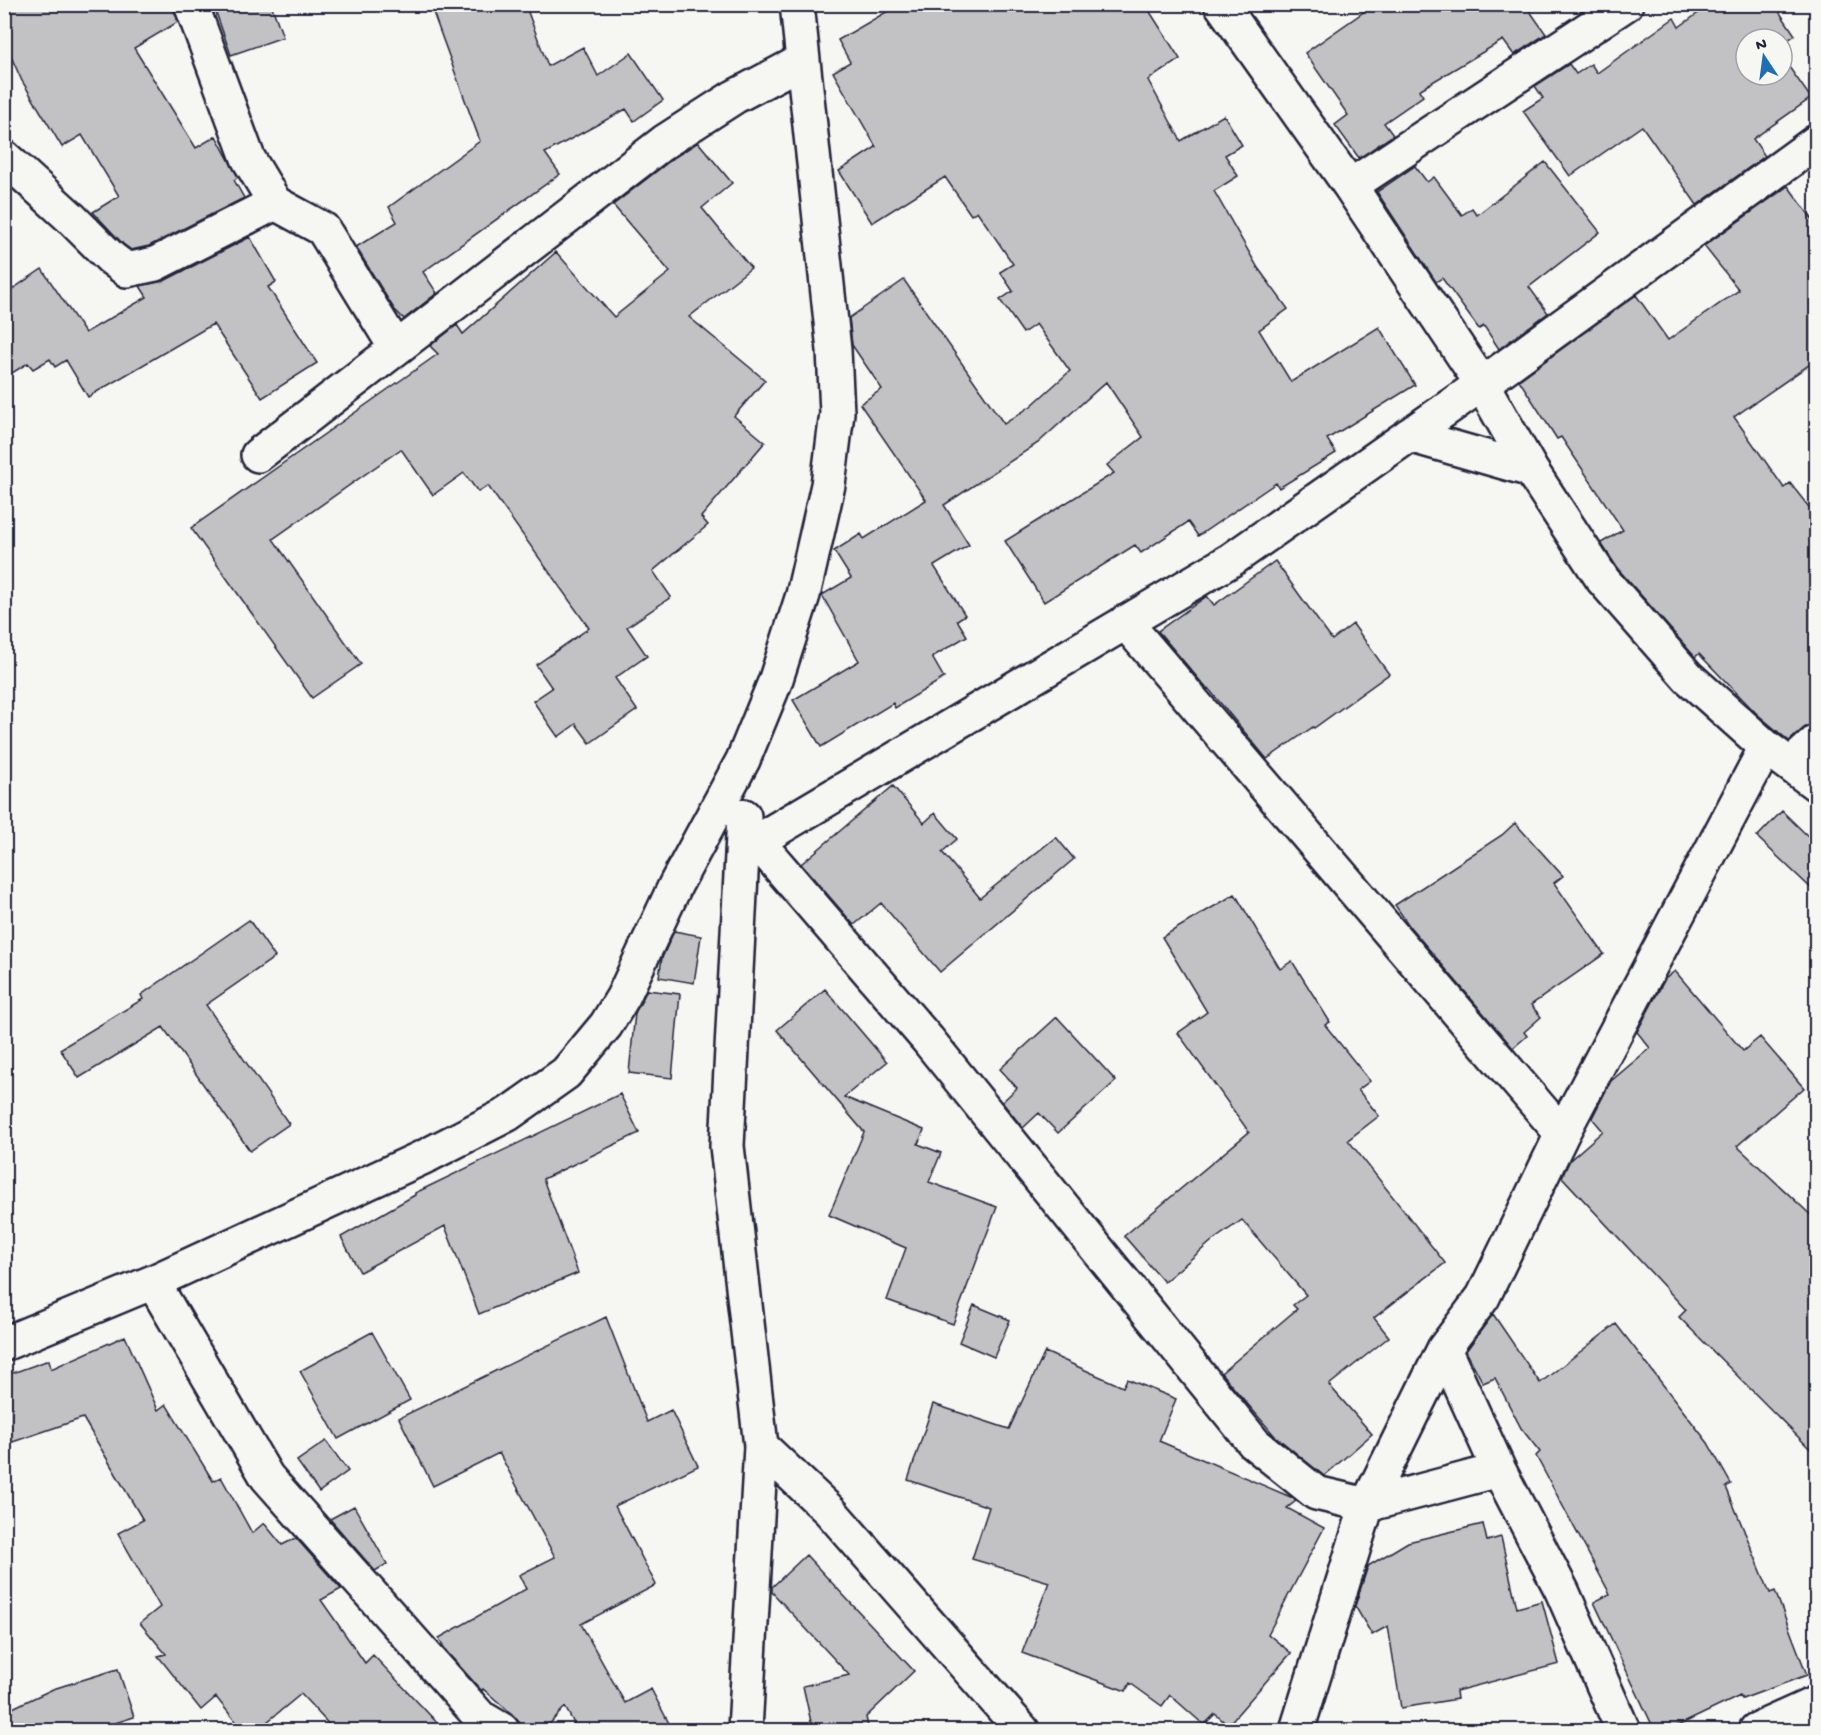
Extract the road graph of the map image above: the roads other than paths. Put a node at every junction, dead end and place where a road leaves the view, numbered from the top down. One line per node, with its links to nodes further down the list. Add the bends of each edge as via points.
1 (191, 4): 9 (street, via 248,158)
2 (797, 4): 5 (street)
3 (1221, 4): 8 (street)
4 (1626, 4): 8 (street)
5 (802, 61): 10 (street, via 734,97 664,142); 17 (street, via 834,350 837,413 828,484 803,596 775,682)
6 (1816, 142): 11 (street)
7 (4, 157): 9 (street, via 127,270 155,264)
8 (1350, 186): 11 (street)
9 (275, 202): 10 (street, via 323,229)
10 (396, 348): 13 (street)
11 (1482, 384): 12 (street); 14 (street)
12 (1409, 435): 14 (street); 15 (street, via 1231,560)
13 (258, 455)
14 (1531, 470): 18 (street, via 1603,580 1688,677)
15 (1125, 622): 19 (street); 20 (street)
16 (1816, 742): 18 (street)
17 (743, 760): 19 (street); 21 (street, via 676,884 623,997 606,1025 566,1073 508,1114 428,1155)
18 (1791, 766): 20 (street)
19 (750, 834): 24 (street, via 727,1146); 26 (street, via 928,1041 1254,1443 1316,1493)
20 (1562, 1134): 23 (street, via 1483,1297)
21 (153, 1282): 22 (street); 28 (street, via 267,1477 480,1717)
22 (4, 1344)
23 (1444, 1349): 25 (street); 26 (street)
24 (761, 1446): 29 (street); 30 (street, via 830,1511)
25 (1499, 1470): 26 (street); 32 (street, via 1562,1591)
26 (1366, 1506): 31 (street)
27 (1816, 1702): 33 (street)
28 (502, 1731)
29 (745, 1731)
30 (1022, 1731)
31 (1298, 1731)
32 (1623, 1731)
33 (1756, 1731)

